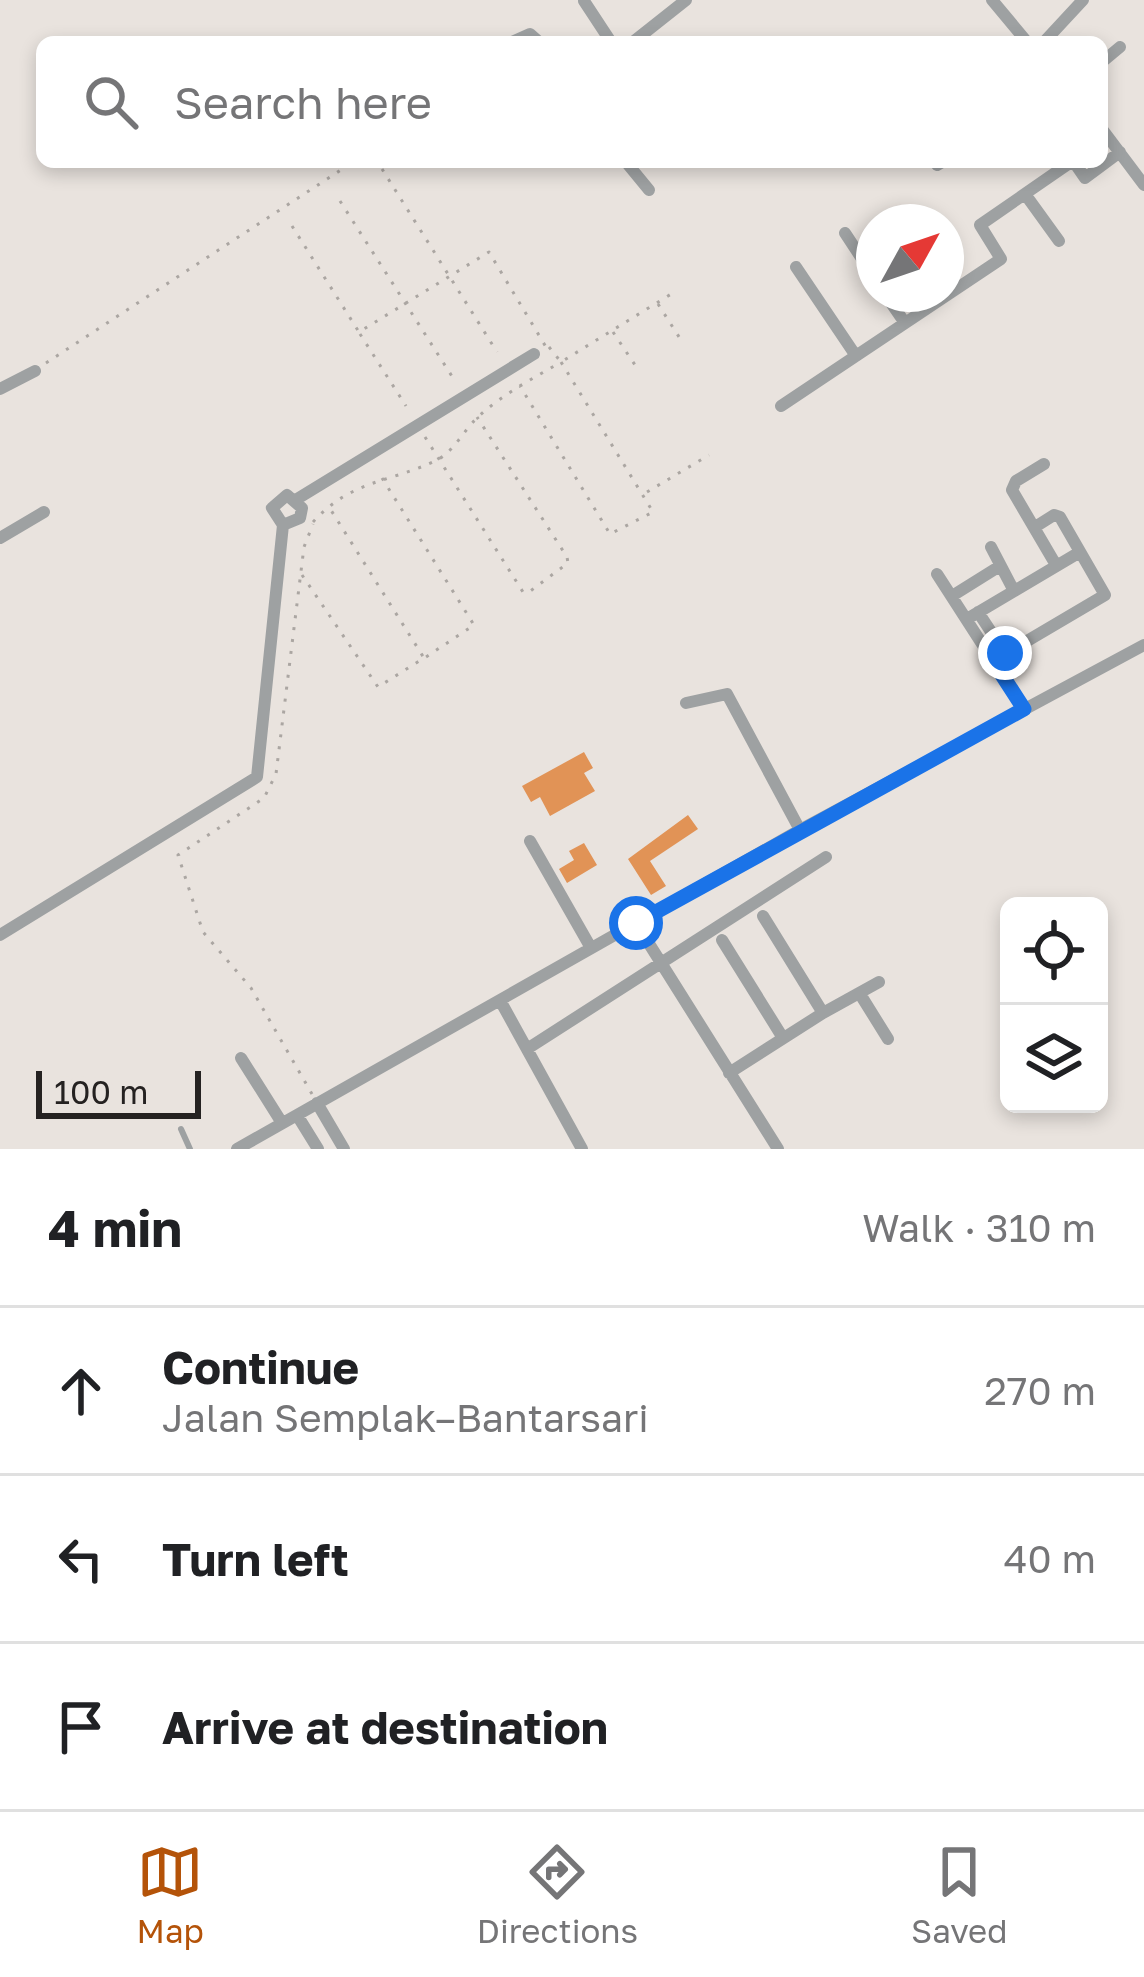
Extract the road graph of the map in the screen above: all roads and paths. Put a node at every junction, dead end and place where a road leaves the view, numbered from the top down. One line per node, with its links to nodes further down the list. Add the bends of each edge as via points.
1 (686, 0): 6 (street)
2 (992, 0): 7 (street)
3 (1083, 0): 8 (street)
4 (584, 1): 5 (street)
5 (607, 36)
6 (641, 36)
7 (1022, 36)
8 (1050, 36)
9 (1120, 47): 10 (street)
10 (1108, 57)
11 (1108, 137): 12 (street)
12 (1120, 152): 13 (street); 18 (street)
13 (1108, 161)
14 (343, 168): 42 (path)
15 (631, 168): 19 (street)
16 (1063, 168): 20 (street)
17 (382, 169): 27 (path)
18 (1144, 185)
19 (649, 190)
20 (1025, 194): 24 (street); 32 (street, via 980,225 1001,259)
21 (340, 201): 29 (path)
22 (292, 226): 34 (path)
23 (845, 233): 25 (street)
24 (1059, 241)
25 (856, 250)
26 (796, 267): 39 (street)
27 (451, 276): 29 (path); 36 (path, via 490,252); 37 (path)
28 (676, 291): 30 (path)
29 (406, 303): 34 (path); 43 (path)
30 (657, 303): 33 (path); 35 (path)
31 (897, 312): 32 (street)
32 (904, 323): 39 (street)
33 (612, 331): 40 (path); 41 (path)
34 (359, 332): 46 (path)
35 (681, 340)
36 (548, 346): 38 (path); 40 (path)
37 (497, 352)
38 (534, 354): 49 (street)
39 (856, 356): 47 (street)
40 (560, 362): 44 (path); 54 (path)
41 (637, 368)
42 (34, 371): 45 (street)
43 (455, 381)
44 (520, 386): 48 (path); 54 (path, via 610,534 653,512)
45 (0, 389)
46 (406, 406)
47 (781, 406)
48 (477, 417): 51 (path); 51 (path, via 568,563 523,592)
49 (418, 425): 51 (path); 55 (street)
50 (709, 455): 54 (path)
51 (439, 460): 53 (path)
52 (1044, 464): 60 (street, via 1012,484)
53 (381, 477): 56 (path); 73 (path, via 474,626)
54 (646, 493)
55 (297, 499): 58 (street); 59 (street, via 287,495 272,508)
56 (328, 506): 58 (path, via 314,522); 73 (path)
57 (44, 512): 61 (street)
58 (300, 518): 59 (street)
59 (284, 525): 82 (street, via 257,777)
60 (1035, 527): 63 (street, via 1057,515); 64 (street)
61 (0, 538)
62 (991, 547): 65 (street)
63 (1080, 552): 64 (street); 72 (street, via 1103,597)
64 (1055, 565): 68 (street)
65 (1000, 566): 68 (street); 69 (street)
66 (301, 572): 73 (path, via 378,687)
67 (937, 574): 69 (street)
68 (1014, 591): 70 (street)
69 (952, 596): 70 (street)
70 (973, 615): 72 (street)
71 (1144, 645): 75 (street)
72 (999, 657): 75 (street)
73 (424, 658)
74 (686, 704): 76 (street, via 727,694)
75 (1024, 709): 76 (street)
76 (800, 830): 81 (street)
77 (530, 842): 84 (street)
78 (178, 855): 95 (path, via 203,932 250,988)
79 (826, 857): 85 (street)
80 (763, 916): 89 (street)
81 (636, 923): 84 (street); 85 (street)
82 (0, 935)
83 (722, 940): 90 (street)
84 (591, 948): 88 (street)
85 (663, 967): 92 (street); 94 (street)
86 (879, 982): 87 (street)
87 (860, 994): 89 (street); 91 (street)
88 (501, 1002): 92 (street); 95 (street)
89 (823, 1013): 90 (street)
90 (783, 1038): 94 (street)
91 (887, 1039)
92 (527, 1049): 103 (street)
93 (241, 1058): 97 (street)
94 (729, 1073): 104 (street)
95 (316, 1103): 96 (street); 102 (street)
96 (297, 1115): 97 (street); 101 (street)
97 (282, 1123): 99 (street)
98 (181, 1129): 100 (lane)
99 (247, 1147)
100 (187, 1148)
101 (318, 1149)
102 (344, 1149)
103 (582, 1149)
104 (778, 1149)

